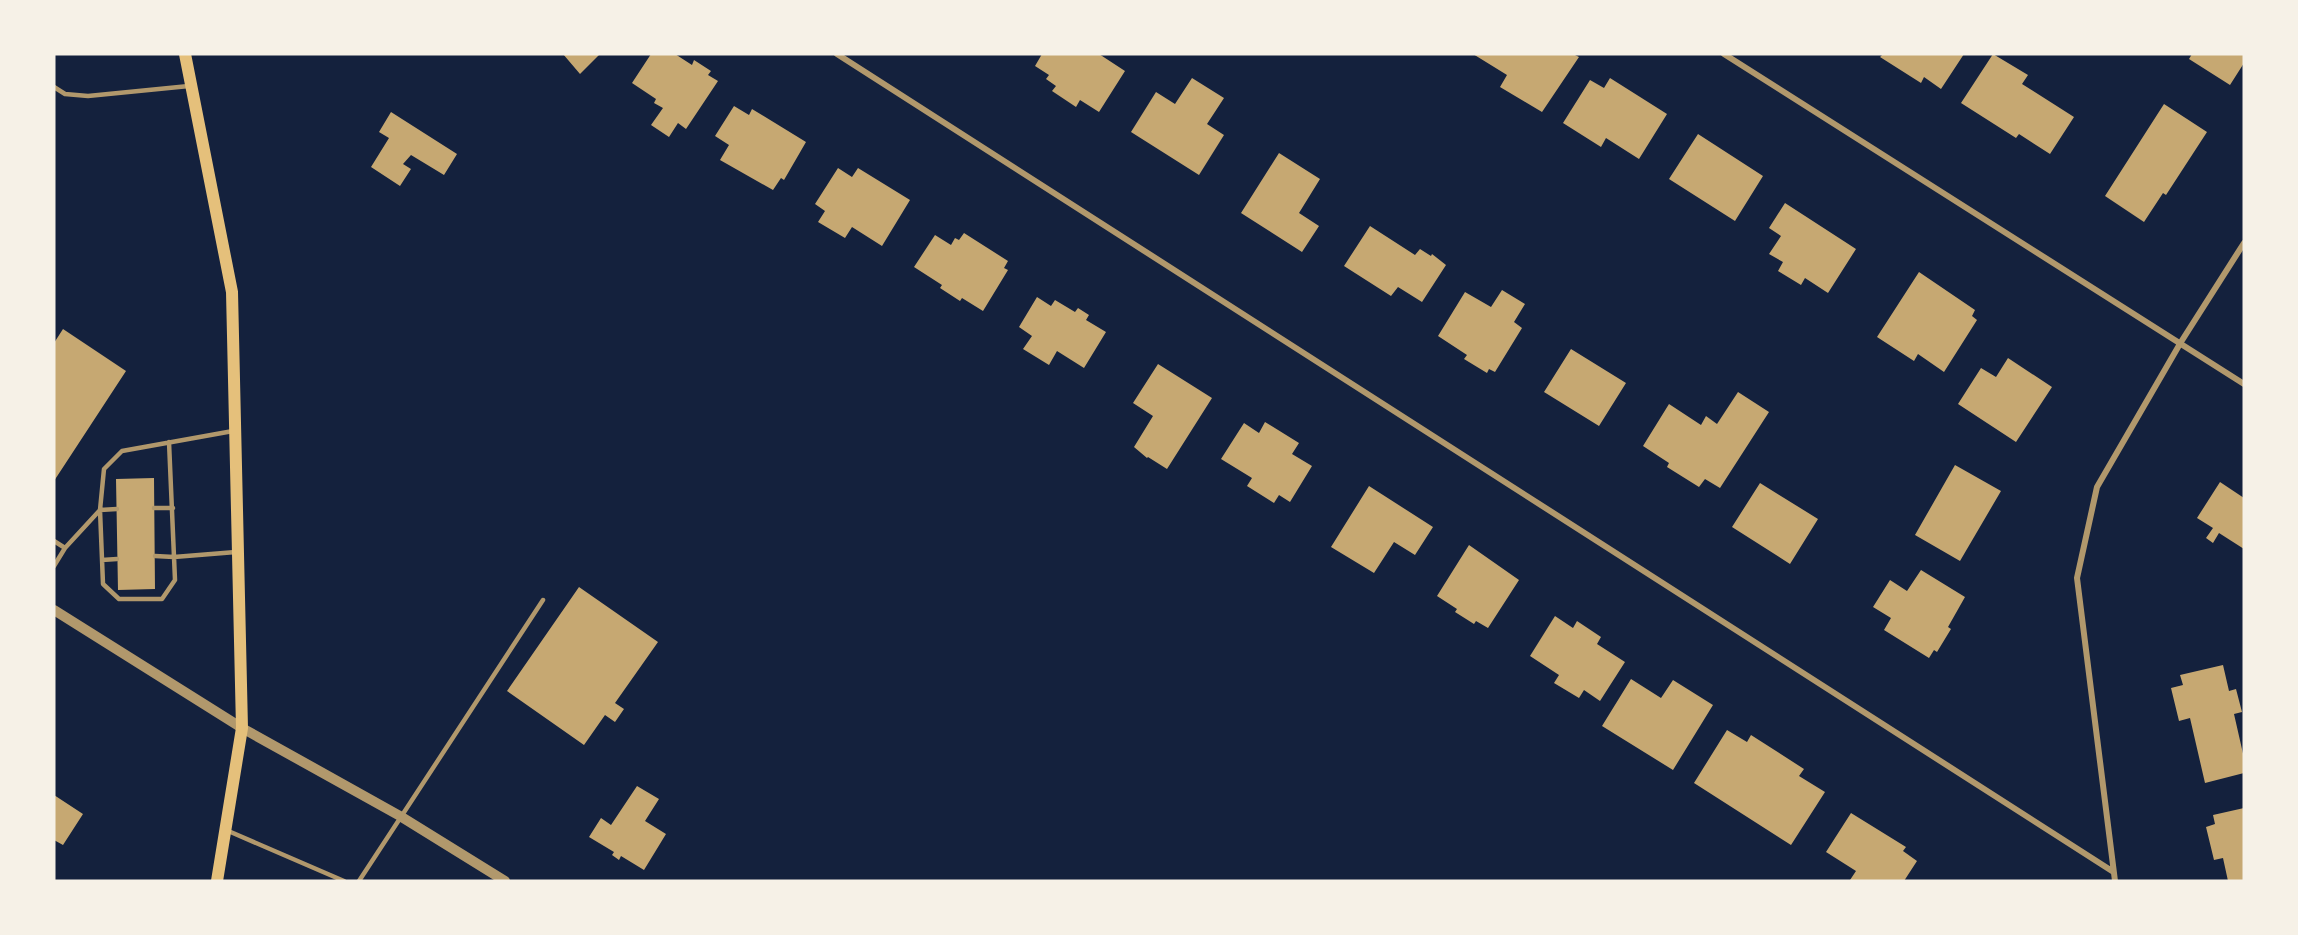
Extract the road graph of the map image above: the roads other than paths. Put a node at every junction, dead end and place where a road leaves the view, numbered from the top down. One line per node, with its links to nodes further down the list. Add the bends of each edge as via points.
1 (185, 54): 4 (main road)
2 (837, 54): 28 (street)
3 (1724, 54): 7 (street)
4 (192, 86): 5 (lane, via 88,96 65,94); 9 (main road, via 232,292)
5 (54, 87)
6 (2244, 243): 7 (street)
7 (2181, 342): 8 (street); 28 (street, via 2097,487 2077,578)
8 (2244, 384)
9 (236, 430): 10 (lane); 17 (main road)
10 (169, 442): 12 (lane); 14 (lane, via 122,451 104,469)
11 (154, 508): 12 (lane)
12 (173, 508): 19 (lane)
13 (117, 509): 14 (lane)
14 (100, 510): 16 (lane); 21 (lane)
15 (54, 541): 16 (lane)
16 (65, 548): 22 (lane)
17 (238, 552): 19 (lane); 25 (main road)
18 (155, 556): 19 (lane)
19 (174, 557): 21 (lane, via 175,580 162,599 119,599 103,584)
20 (117, 559): 21 (lane)
21 (102, 560)
22 (54, 566)
23 (543, 600): 26 (lane)
24 (54, 610): 25 (street)
25 (242, 728): 26 (street); 27 (main road)
26 (400, 816): 29 (street); 32 (lane)
27 (225, 830): 30 (main road); 31 (lane)
28 (2112, 871): 33 (street)
29 (501, 880)
30 (217, 881)
31 (344, 881)
32 (359, 881)
33 (2115, 881)

